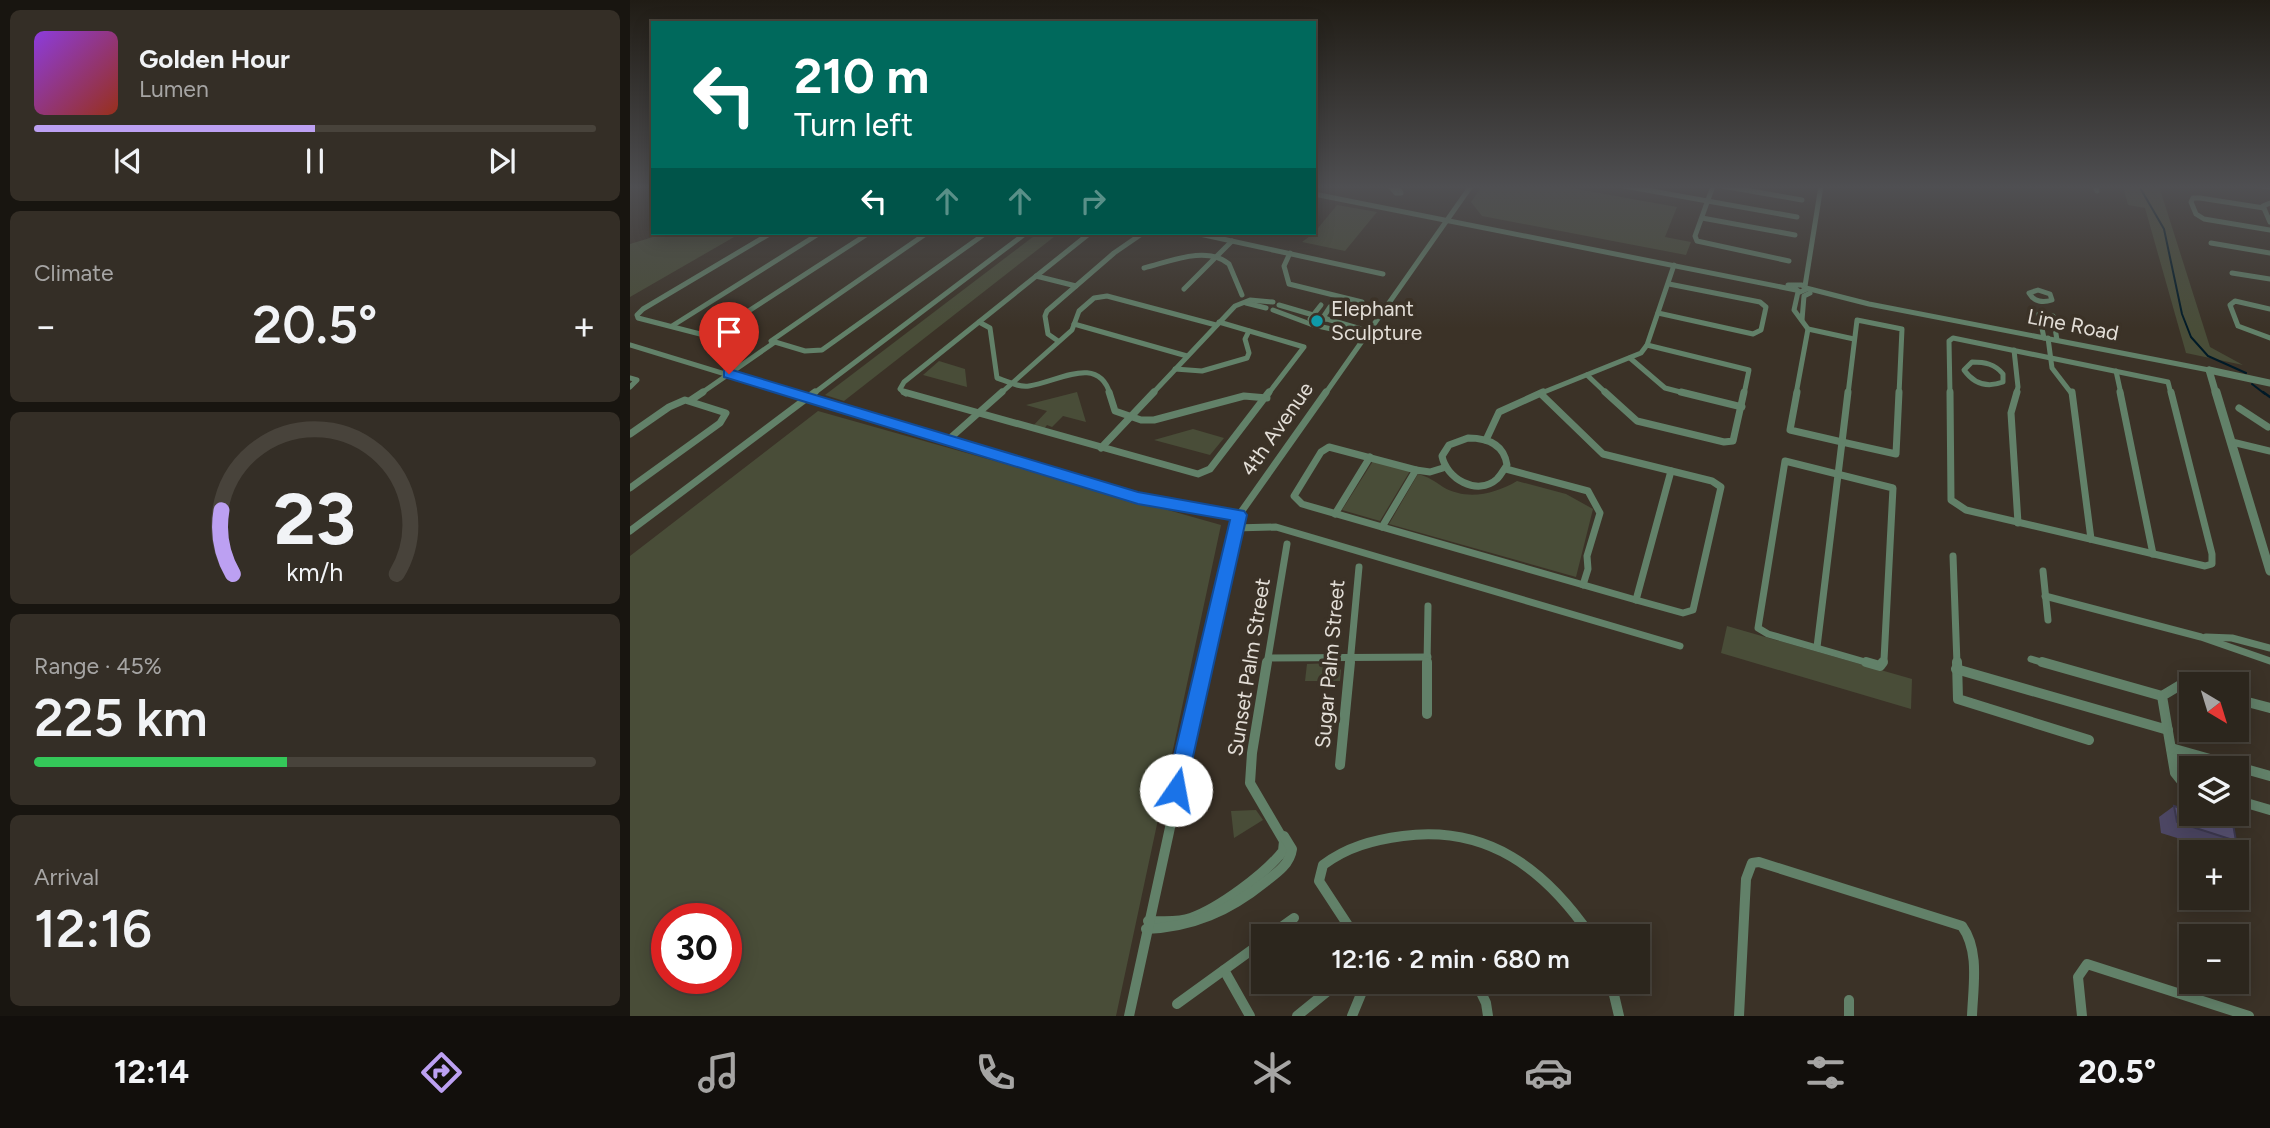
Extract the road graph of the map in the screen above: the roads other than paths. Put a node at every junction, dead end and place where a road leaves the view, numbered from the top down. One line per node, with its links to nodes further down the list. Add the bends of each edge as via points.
1 (1437, 233): 52 (street, 4th Avenue)
2 (1515, 233): 22 (street, Line Road)
3 (1696, 233): 21 (street, via 1700,244)
4 (1786, 233): 15 (street)
5 (1813, 233): 31 (street)
6 (768, 235): 42 (street, via 643,309)
7 (817, 235): 49 (street)
8 (866, 235): 49 (street, via 717,332 704,335)
9 (924, 235): 58 (street, via 770,341)
10 (983, 235): 58 (street, via 822,350 805,351)
11 (1023, 235): 79 (street)
12 (1087, 235): 26 (street)
13 (1140, 235): 29 (street)
14 (1204, 235): 16 (street)
15 (1795, 235)
16 (1232, 241): 18 (street); 20 (street)
17 (2211, 243): 19 (street)
18 (1290, 253): 25 (street); 33 (street, via 1284,266 1287,282)
19 (2270, 253)
20 (1217, 256): 23 (street); 30 (street); 32 (street, via 1231,266)
21 (1789, 261)
22 (1674, 265): 28 (street); 31 (street, Line Road)
23 (1144, 268)
24 (2232, 273): 27 (street)
25 (1384, 274)
26 (1036, 276): 29 (street); 44 (street)
27 (2270, 279)
28 (1669, 284): 40 (street); 40 (street, via 1764,304 1761,330 1753,334)
29 (1076, 286): 57 (street, via 1045,313 1048,334)
30 (1184, 289)
31 (1802, 290): 50 (street, via 1802,320); 53 (street, Line Road)
32 (1242, 295)
33 (1324, 300): 36 (street); 41 (street)
34 (2037, 301): 35 (street); 35 (street, via 2030,291 2046,292 2052,296); 53 (street)
35 (2050, 301): 56 (street)
36 (1333, 302): 37 (street); 43 (street)
37 (1362, 302)
38 (1238, 304): 41 (street, via 1250,300 1276,303); 47 (street); 48 (street, via 1269,309)
39 (2270, 309): 54 (street, via 2235,301 2230,305 2234,324)
40 (1658, 313): 60 (street)
41 (1312, 315): 43 (street); 48 (street)
42 (638, 317): 45 (street); 49 (street)
43 (1326, 319): 52 (street)
44 (979, 322): 75 (street, via 990,328 995,374); 84 (street, via 900,389)
45 (630, 323)
46 (1074, 324): 47 (street, via 1079,311 1102,296); 57 (street); 62 (street)
47 (1218, 324): 51 (street); 62 (street)
48 (1312, 325): 52 (street)
49 (672, 326)
50 (1808, 329): 55 (street); 90 (street, via 1790,430)
51 (1250, 331): 66 (street, via 1245,339 1249,355 1244,359 1192,373); 80 (street, via 1304,347)
52 (1366, 333): 102 (street, 4th Avenue)
53 (2046, 338): 56 (street, Line Road); 63 (street)
54 (2270, 338)
55 (1854, 339): 90 (street); 90 (street, via 1857,320 1902,329 1896,454)
56 (2057, 340): 68 (street, Line Road)
57 (1058, 341): 75 (street)
58 (775, 342): 70 (street)
59 (630, 345): 70 (street)
60 (1647, 345): 64 (street); 82 (street, via 1746,368)
61 (2014, 350): 63 (street); 65 (street, via 1953,338 1949,341); 74 (street)
62 (1187, 356): 66 (street)
63 (2050, 357): 69 (street); 107 (street, via 2052,369 2071,390)
64 (1630, 358): 71 (street); 82 (street, via 1665,388)
65 (1949, 366): 67 (street); 103 (street, via 1951,500 1966,510)
66 (1175, 369): 85 (street)
67 (1964, 370): 72 (street, via 1968,364 1984,362); 72 (street, via 1988,385 2000,384)
68 (2209, 370): 76 (street, Line Road); 91 (street)
69 (2116, 371): 109 (street); 109 (street, via 2170,385 2212,564)
70 (729, 374): 79 (street); 81 (street)
71 (1587, 375): 78 (street); 82 (street, via 1637,421 1724,442 1734,438)
72 (2004, 376): 74 (street)
73 (630, 378): 77 (street, via 637,380)
74 (2017, 379): 103 (street, via 2011,413)
75 (1011, 383): 84 (street); 85 (street, via 1026,387 1096,373 1106,380 1115,411)
76 (2270, 383)
77 (630, 387)
78 (1541, 394): 89 (street, via 1499,412); 98 (street, via 1599,452)
79 (808, 398): 88 (street); 106 (street)
80 (1267, 398): 85 (street, via 1244,396 1146,421); 92 (street, via 1210,469 1198,474)
81 (691, 400): 87 (street, via 674,404); 100 (street, via 723,411 726,417)
82 (1742, 407)
83 (2239, 408): 86 (street)
84 (977, 414): 88 (street); 92 (street)
85 (1130, 417): 92 (street)
86 (2269, 430)
87 (630, 434)
88 (948, 440): 102 (street, via 1138,498)
89 (1486, 440): 95 (street, via 1468,438 1452,444 1443,455); 96 (street, via 1504,452)
90 (1841, 442): 99 (street)
91 (2232, 442): 93 (street); 113 (street)
92 (1101, 448)
93 (2270, 451)
94 (1370, 457): 97 (street); 101 (street); 101 (street, via 1329,446 1295,491 1298,501)
95 (1443, 468): 96 (street, via 1455,480 1474,485 1493,481); 97 (street)
96 (1506, 469): 114 (street, via 1588,491 1600,513)
97 (1416, 470): 104 (street)
98 (1671, 471): 116 (street); 116 (street, via 1713,481 1722,491 1695,606 1683,613)
99 (1838, 474): 121 (street); 121 (street, via 1785,461 1756,625 1768,634); 121 (street, via 1893,488 1884,660 1877,667)
100 (630, 488)
101 (1335, 514): 104 (street)
102 (1239, 515): 105 (street, 4th Avenue)
103 (2018, 523): 107 (street)
104 (1382, 527): 114 (street)
105 (1234, 528): 120 (street, via 1276,527); 146 (street, 4th Avenue)
106 (630, 531)
107 (2091, 539): 109 (street)
108 (1287, 544): 125 (street, Sunset Palm Street)
109 (2153, 554)
110 (1953, 556): 128 (street)
111 (1359, 567): 123 (street, Sugar Palm Street)
112 (2043, 571): 115 (street)
113 (2270, 571)
114 (1583, 585): 116 (street)
115 (2045, 596): 118 (street); 119 (street)
116 (1636, 600)
117 (1429, 606): 124 (street)
118 (2048, 620)
119 (2201, 637): 122 (street, via 2232,638); 127 (street)
120 (1680, 646)
121 (1817, 647)
122 (2270, 648)
123 (1349, 656): 124 (street); 125 (street); 137 (street, Sugar Palm Street)
124 (1428, 657): 133 (street)
125 (1270, 658): 146 (street, Sunset Palm Street, via 1250,783 1288,839 1292,854 1268,879 1212,918 1171,930)
126 (2031, 659): 130 (street)
127 (2270, 661)
128 (1956, 669): 134 (street); 135 (street, via 1956,695 1962,702)
129 (2179, 686): 130 (street)
130 (2162, 696): 134 (street)
131 (2249, 702): 132 (street)
132 (2270, 708)
133 (1427, 714)
134 (2168, 730): 136 (street)
135 (2089, 740)
136 (2171, 748): 138 (street); 139 (street)
137 (1340, 765)
138 (2270, 776)
139 (2179, 780)
140 (2249, 804): 141 (street)
141 (2270, 810)
142 (1294, 918): 143 (street)
143 (1286, 924)
144 (1347, 924): 145 (street, via 1319,881 1323,865 1377,840 1436,832 1481,841 1528,865 1549,882)
145 (1582, 924)
146 (1147, 925): 155 (street, 4th Avenue)
147 (1251, 950): 148 (street)
148 (1224, 970): 154 (street); 156 (street)
149 (1324, 994): 157 (street)
150 (1361, 994): 158 (street)
151 (1482, 994): 159 (street)
152 (1614, 994): 160 (street)
153 (1849, 1000): 162 (street)
154 (1177, 1004)
155 (1129, 1016)
156 (1250, 1016)
157 (1297, 1016)
158 (1352, 1016)
159 (1488, 1016)
160 (1619, 1016)
161 (1740, 1016): 163 (street, via 1746,879 1752,863 1759,862 1962,926 1972,945)
162 (1849, 1016)
163 (1972, 1016)
164 (2082, 1016): 165 (street, via 2078,977 2087,964)
165 (2249, 1016)

